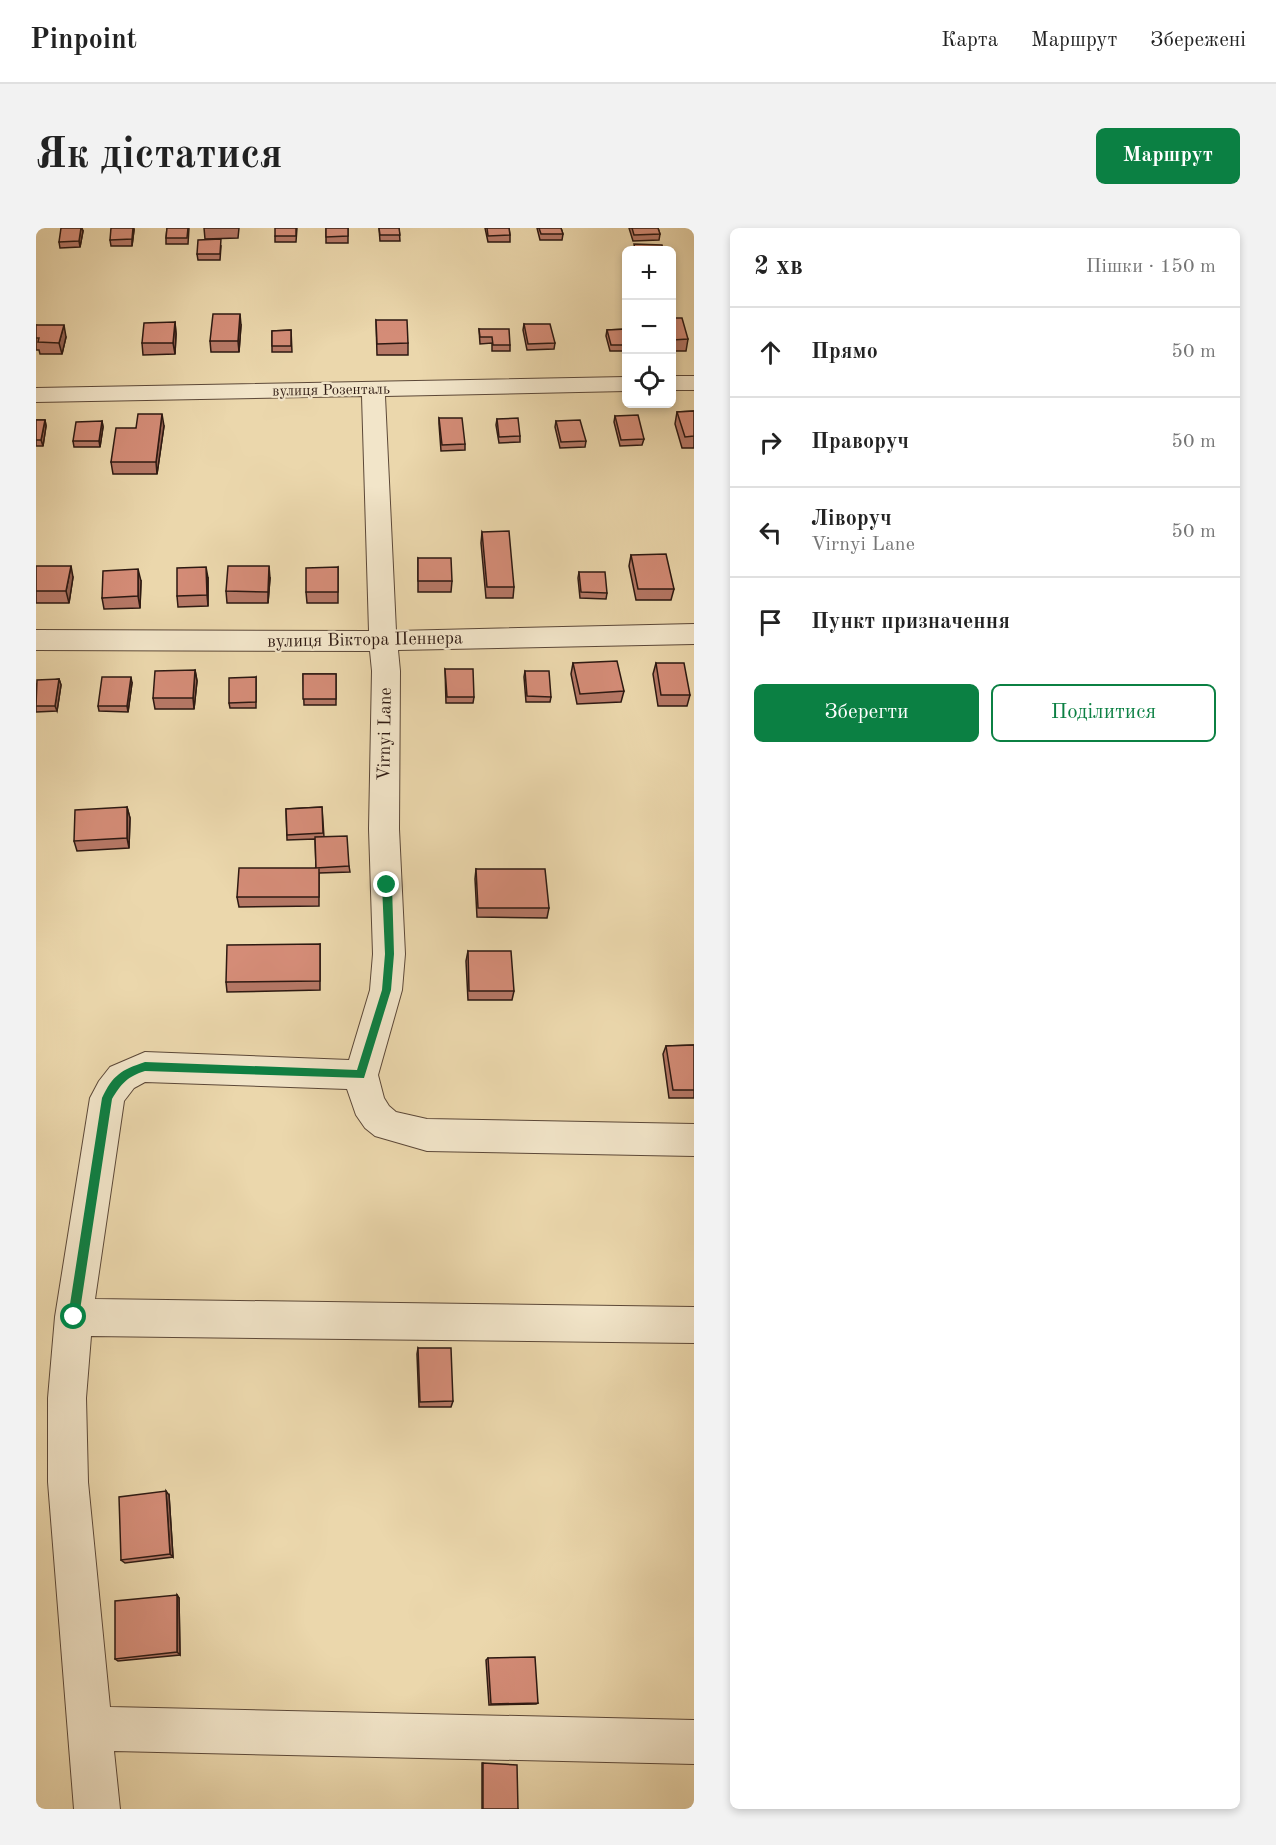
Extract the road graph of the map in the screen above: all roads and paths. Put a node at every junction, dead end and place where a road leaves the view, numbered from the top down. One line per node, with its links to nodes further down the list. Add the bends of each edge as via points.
1 (694, 382): 2 (street)
2 (676, 383)
3 (622, 384): 4 (street, вулиця Розенталь)
4 (374, 390): 5 (street, вулиця Розенталь); 8 (street, Virnyi Lane)
5 (36, 395)
6 (694, 634): 8 (street, вулиця Віктора Пеннера)
7 (36, 640): 8 (street, вулиця Віктора Пеннера)
8 (382, 641): 9 (street, Virnyi Lane, via 389,954 386,990)
9 (361, 1075): 10 (street, via 368,1104 377,1117 406,1132 427,1136); 11 (street, via 145,1067 126,1072 107,1098)
10 (694, 1140)
11 (74, 1317): 12 (street); 13 (street, via 67,1398 68,1482)
12 (694, 1325)
13 (90, 1728): 14 (street); 15 (street)
14 (694, 1742)
15 (97, 1809)

